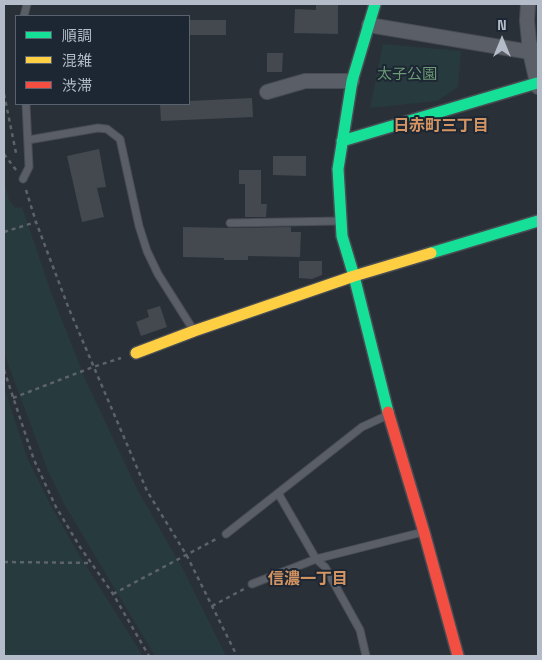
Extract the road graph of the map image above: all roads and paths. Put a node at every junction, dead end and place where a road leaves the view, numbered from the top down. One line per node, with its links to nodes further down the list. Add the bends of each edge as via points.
1 (375, 4): 3 (street)
2 (528, 4): 4 (street)
3 (369, 25): 4 (street); 5 (street)
4 (534, 51): 6 (street)
5 (352, 80): 7 (street, via 305,81); 12 (street)
6 (538, 85): 12 (street)
7 (267, 92)
8 (4, 94): 10 (path)
9 (26, 105): 11 (lane)
10 (7, 110)
11 (28, 140): 14 (lane, via 30,167); 22 (lane, via 98,128 107,129 120,139 147,251)
12 (342, 141): 16 (street, via 338,169)
13 (4, 154): 14 (path)
14 (23, 179)
15 (30, 203): 18 (path)
16 (340, 221): 19 (lane); 21 (street)
17 (538, 221): 21 (street)
18 (36, 222): 20 (path); 25 (path)
19 (230, 223)
20 (4, 232)
21 (354, 276): 22 (street); 28 (street)
22 (194, 331): 23 (street)
23 (136, 353)
24 (102, 364): 25 (path)
25 (93, 367): 27 (path); 32 (path, via 147,491)
26 (4, 370): 27 (path)
27 (13, 398): 35 (path, via 45,484)
28 (389, 414): 29 (lane, via 362,427); 30 (street)
29 (278, 493): 31 (lane); 33 (lane)
30 (424, 532): 33 (lane); 42 (street)
31 (226, 534): 32 (path)
32 (187, 556): 37 (path); 38 (path)
33 (316, 559): 36 (lane); 41 (lane, via 324,567 360,630)
34 (4, 562): 35 (path)
35 (92, 563): 37 (path)
36 (252, 584): 38 (path)
37 (113, 594): 39 (path)
38 (212, 606): 40 (path)
39 (149, 656)
40 (237, 656)
41 (366, 656)
42 (458, 656)

